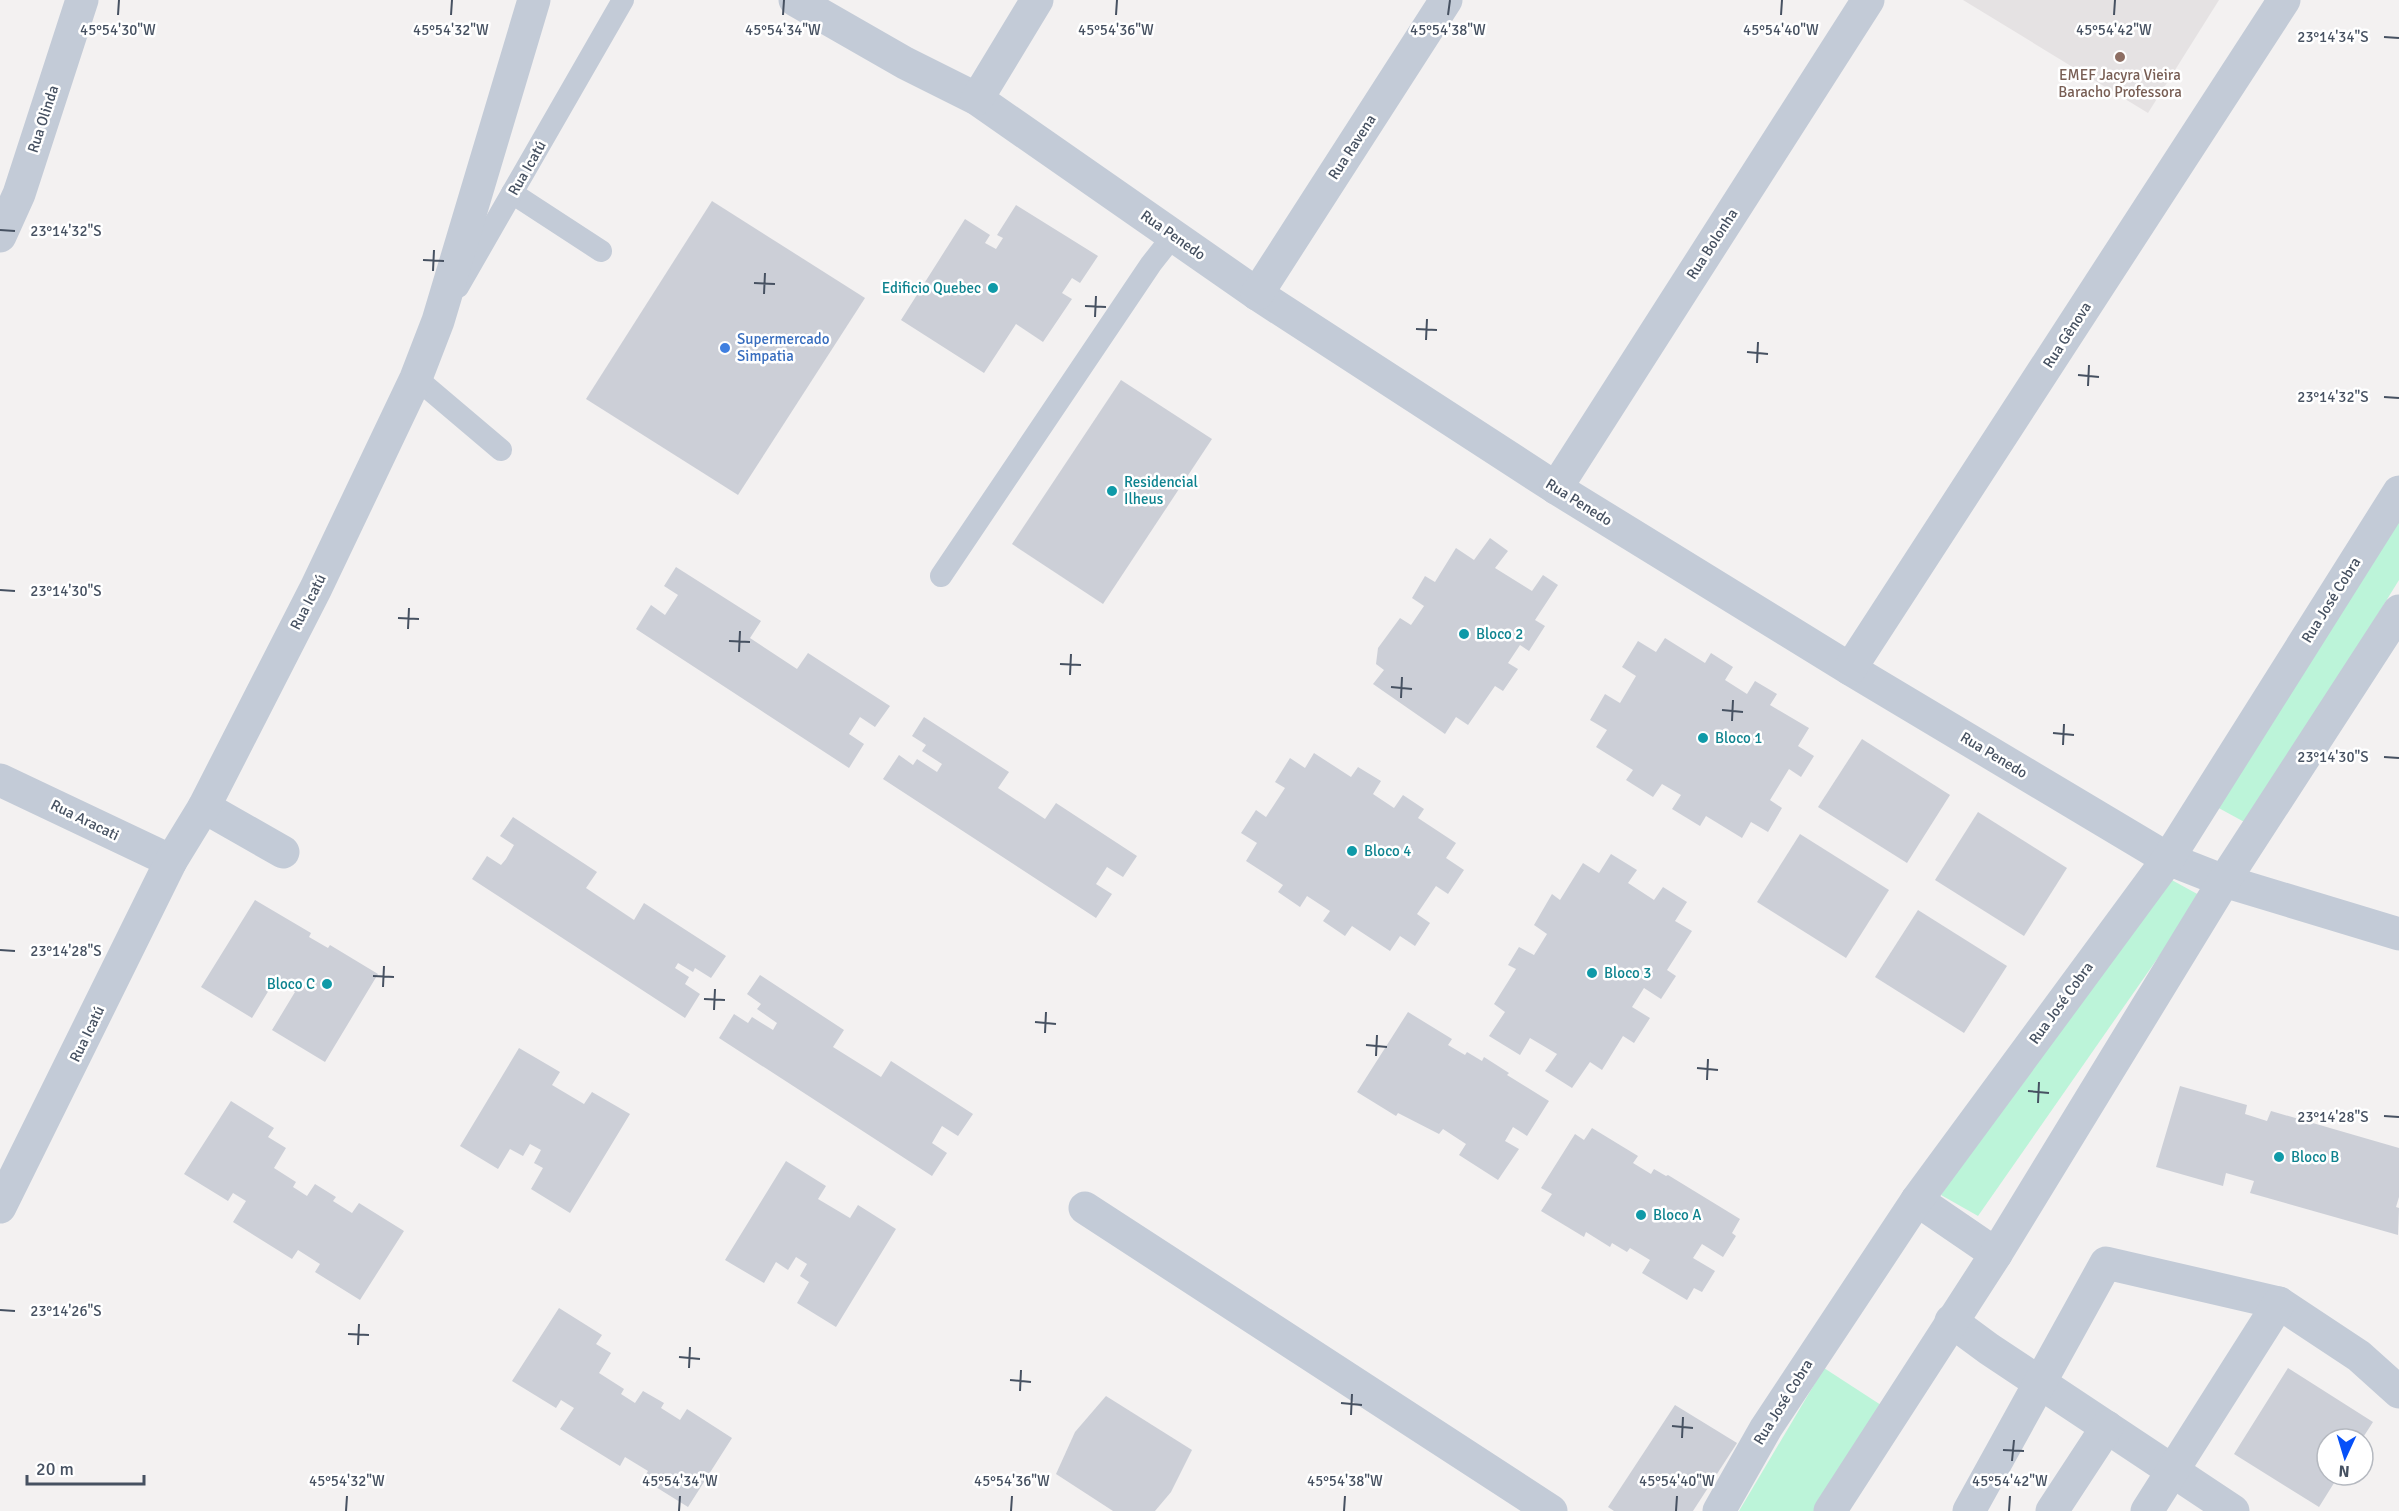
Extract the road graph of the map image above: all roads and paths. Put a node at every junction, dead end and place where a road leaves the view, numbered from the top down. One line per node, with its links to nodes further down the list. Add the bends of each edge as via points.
1 (81, 0): 11 (street, Rua Olinda, via 19,194)
2 (534, 0): 15 (street)
3 (623, 0): 10 (lane, Rua Icatú)
4 (795, 0): 9 (street, Rua Penedo)
5 (1038, 0): 9 (street)
6 (1446, 0): 14 (street, Rua Ravena)
7 (1868, 0): 18 (street, Rua Bolonha)
8 (2284, 0): 22 (street, Rua Gênova)
9 (976, 99): 12 (street, Rua Penedo)
10 (512, 193): 13 (lane); 15 (lane, Rua Icatú)
11 (0, 236)
12 (1173, 236): 14 (street, Rua Penedo); 20 (lane, via 1150,264)
13 (601, 251)
14 (1257, 294): 18 (street, Rua Penedo)
15 (438, 321): 16 (street, Rua Icatú)
16 (416, 378): 17 (lane); 24 (street, Rua Icatú, via 316,588)
17 (501, 450)
18 (1556, 488): 22 (street, Rua Penedo)
19 (2399, 492): 26 (street, Rua José Cobra)
20 (941, 576)
21 (2399, 611): 28 (street)
22 (1850, 669): 26 (street, Rua Penedo)
23 (0, 780): 27 (street, Rua Aracati)
24 (204, 807): 25 (street); 27 (street, Rua Icatú)
25 (283, 852)
26 (2168, 859): 28 (street, Rua Penedo); 30 (street, Rua José Cobra)
27 (171, 861): 31 (street, Rua Icatú)
28 (2224, 880): 29 (street, Rua Penedo); 33 (street)
29 (2399, 934)
30 (1917, 1200): 33 (street); 41 (street, Rua José Cobra, via 1766,1428)
31 (0, 1207)
32 (1085, 1208): 40 (street)
33 (1996, 1254): 35 (street)
34 (2279, 1304): 36 (street, via 2106,1263); 37 (street, via 2359,1356); 39 (street)
35 (1951, 1321): 36 (street); 42 (street)
36 (2039, 1383): 38 (street); 43 (street)
37 (2399, 1392)
38 (2107, 1427): 39 (street); 44 (street)
39 (2173, 1470): 45 (street); 46 (street)
40 (1551, 1511)
41 (1719, 1511)
42 (1830, 1511)
43 (1969, 1511)
44 (2052, 1511)
45 (2147, 1511)
46 (2232, 1511)

